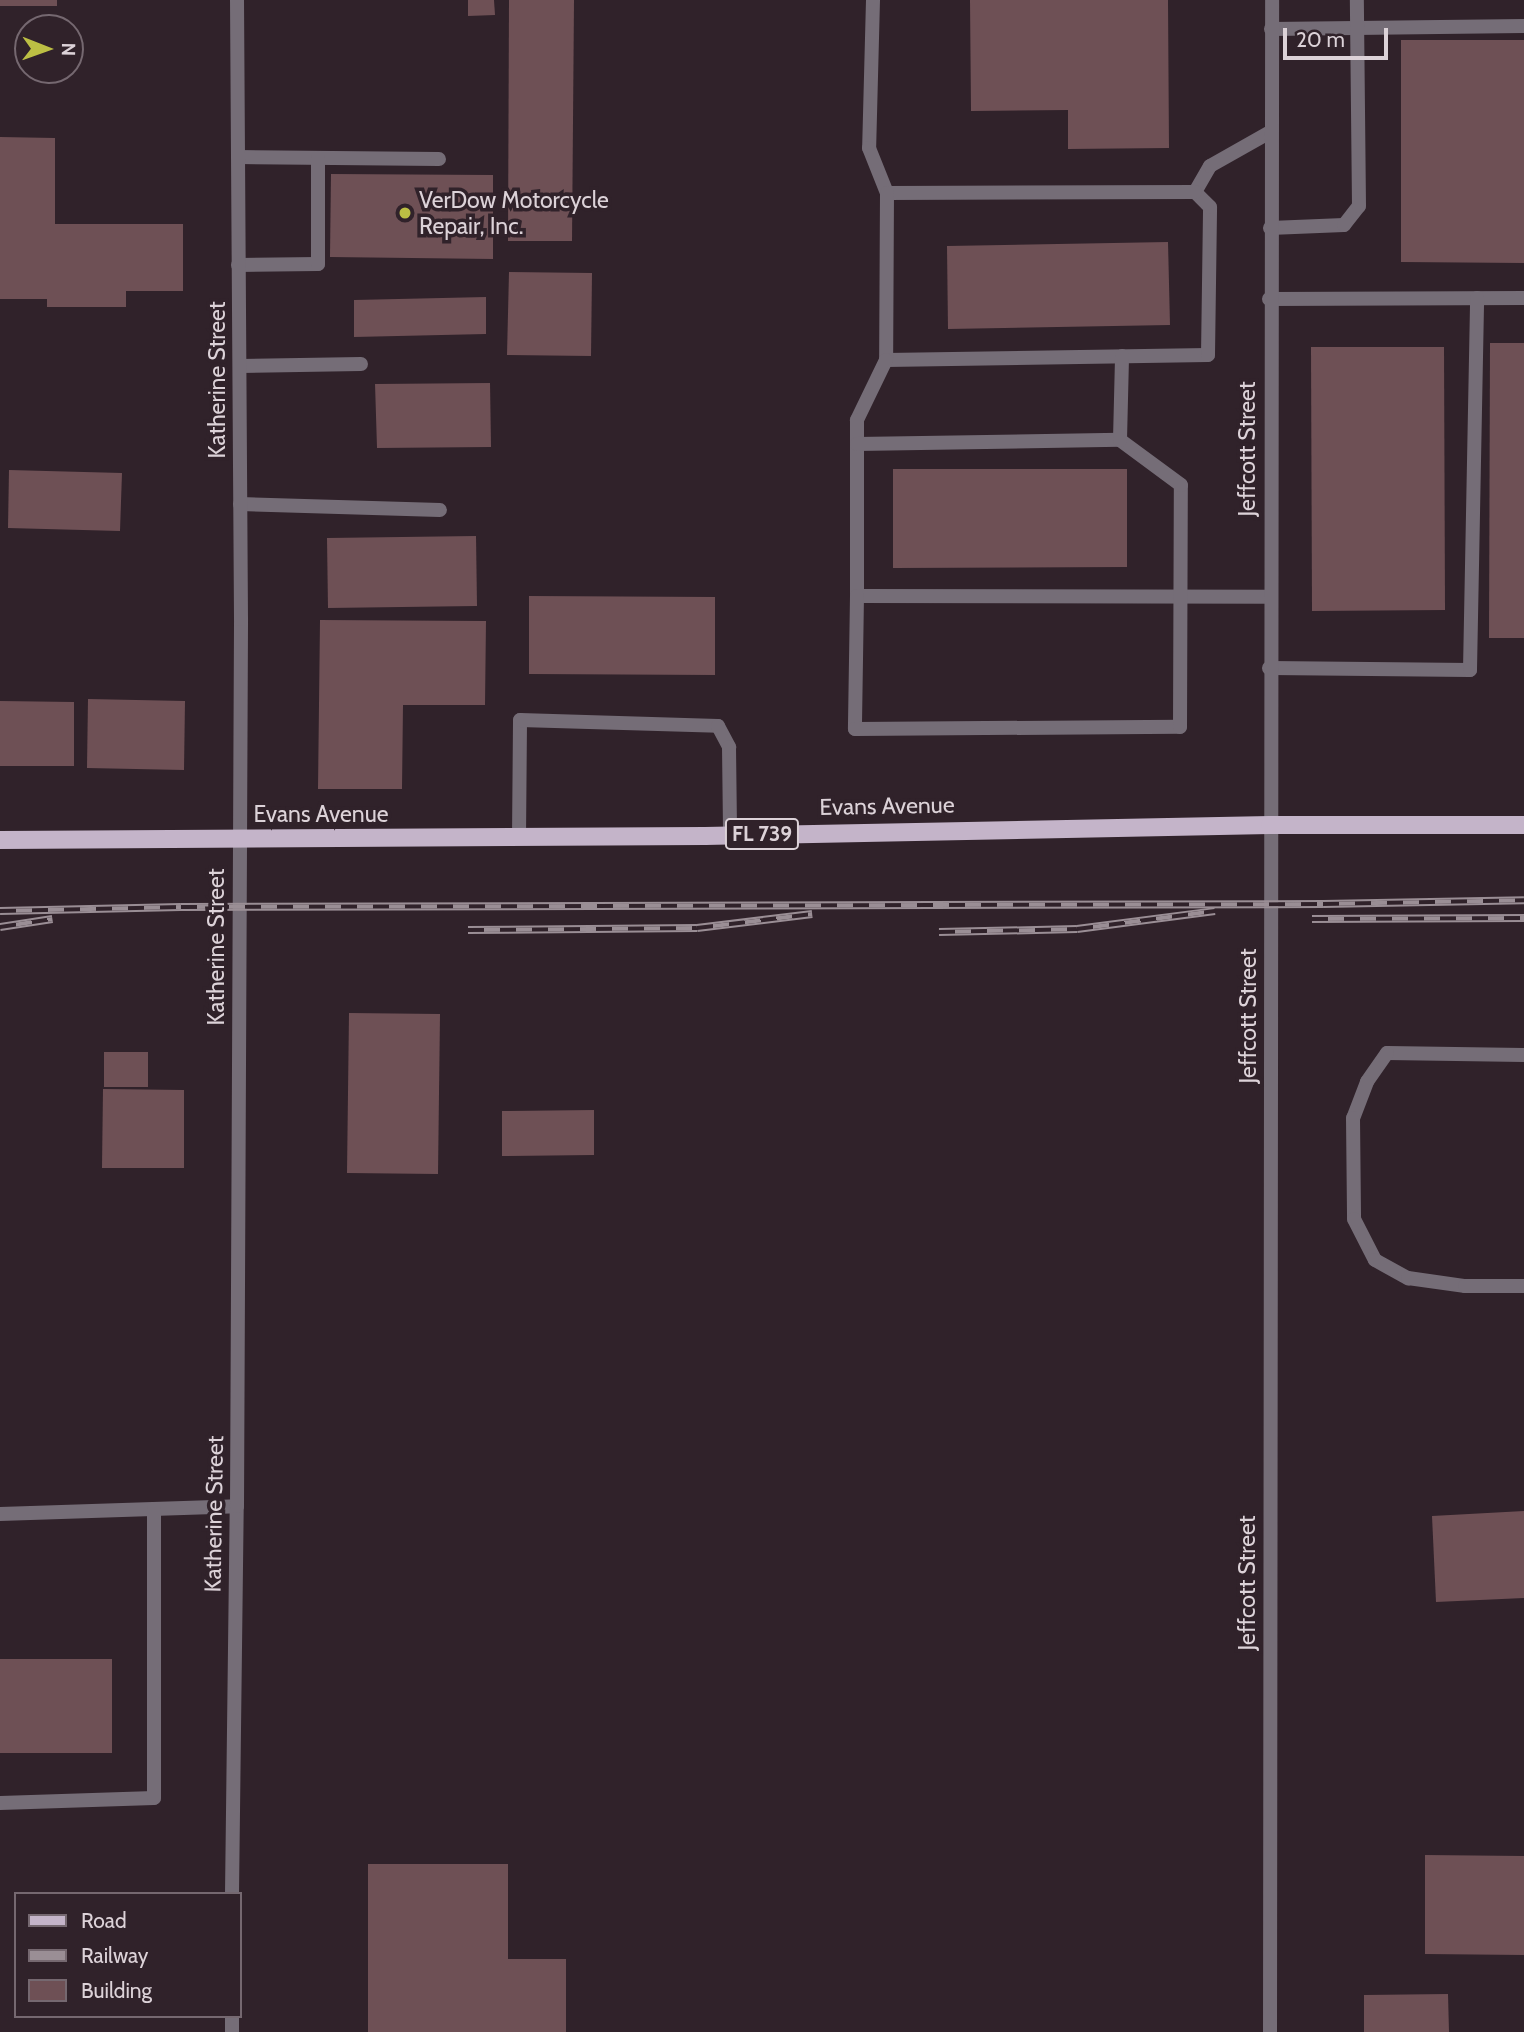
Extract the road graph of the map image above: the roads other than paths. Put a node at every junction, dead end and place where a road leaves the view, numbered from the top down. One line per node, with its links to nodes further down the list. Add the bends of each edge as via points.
1 (237, 0): 9 (street, Katherine Street)
2 (873, 0): 13 (street, via 869,148)
3 (1272, 0): 7 (street, Jeffcott Street)
4 (1357, 0): 6 (street)
5 (1524, 26): 6 (street)
6 (1357, 28): 7 (street); 14 (street, via 1359,206 1344,225)
7 (1271, 29): 8 (street, Jeffcott Street)
8 (1270, 132): 12 (street, via 1210,166); 14 (street, Jeffcott Street)
9 (238, 157): 10 (street); 15 (street, Katherine Street)
10 (318, 158): 11 (street); 15 (street, via 318,264)
11 (439, 159)
12 (1195, 192): 13 (street); 19 (street, via 1210,207 1208,355)
13 (887, 193): 20 (street)
14 (1270, 228): 18 (street, Jeffcott Street)
15 (239, 265): 22 (street, Katherine Street)
16 (1477, 298): 17 (street); 18 (street); 30 (street, via 1470,670)
17 (1524, 298)
18 (1269, 299): 29 (street, Jeffcott Street)
19 (1122, 356): 20 (street); 23 (street)
20 (886, 359): 24 (street, via 857,420)
21 (361, 364): 22 (street)
22 (240, 366): 25 (street, Katherine Street)
23 (1120, 440): 24 (street); 28 (street, via 1181,485)
24 (857, 444): 27 (street)
25 (240, 504): 26 (street); 35 (street, Katherine Street)
26 (440, 510)
27 (857, 596): 28 (street); 28 (street, via 855,729 1180,727)
28 (1180, 597): 29 (street)
29 (1269, 597): 30 (street, Jeffcott Street)
30 (1269, 668): 31 (street, Jeffcott Street)
31 (1270, 825): 32 (main road, Evans Avenue / FL 739); 33 (main road, Evans Avenue / FL 739); 44 (street, Jeffcott Street)
32 (1524, 825)
33 (730, 835): 34 (main road, Evans Avenue / FL 739); 34 (street, via 729,747 718,726 520,720)
34 (519, 837): 35 (main road, Evans Avenue / FL 739)
35 (239, 839): 36 (main road, Evans Avenue / FL 739); 39 (street, Katherine Street)
36 (0, 840)
37 (1524, 1055): 38 (street, via 1387,1054 1367,1082 1353,1118 1354,1219 1375,1260 1408,1278 1465,1286)
38 (1524, 1286)
39 (237, 1506): 40 (street); 43 (street, Katherine Street)
40 (154, 1509): 41 (street); 42 (street, via 155,1798)
41 (0, 1514)
42 (0, 1803)
43 (232, 1892)
44 (1270, 2032)

